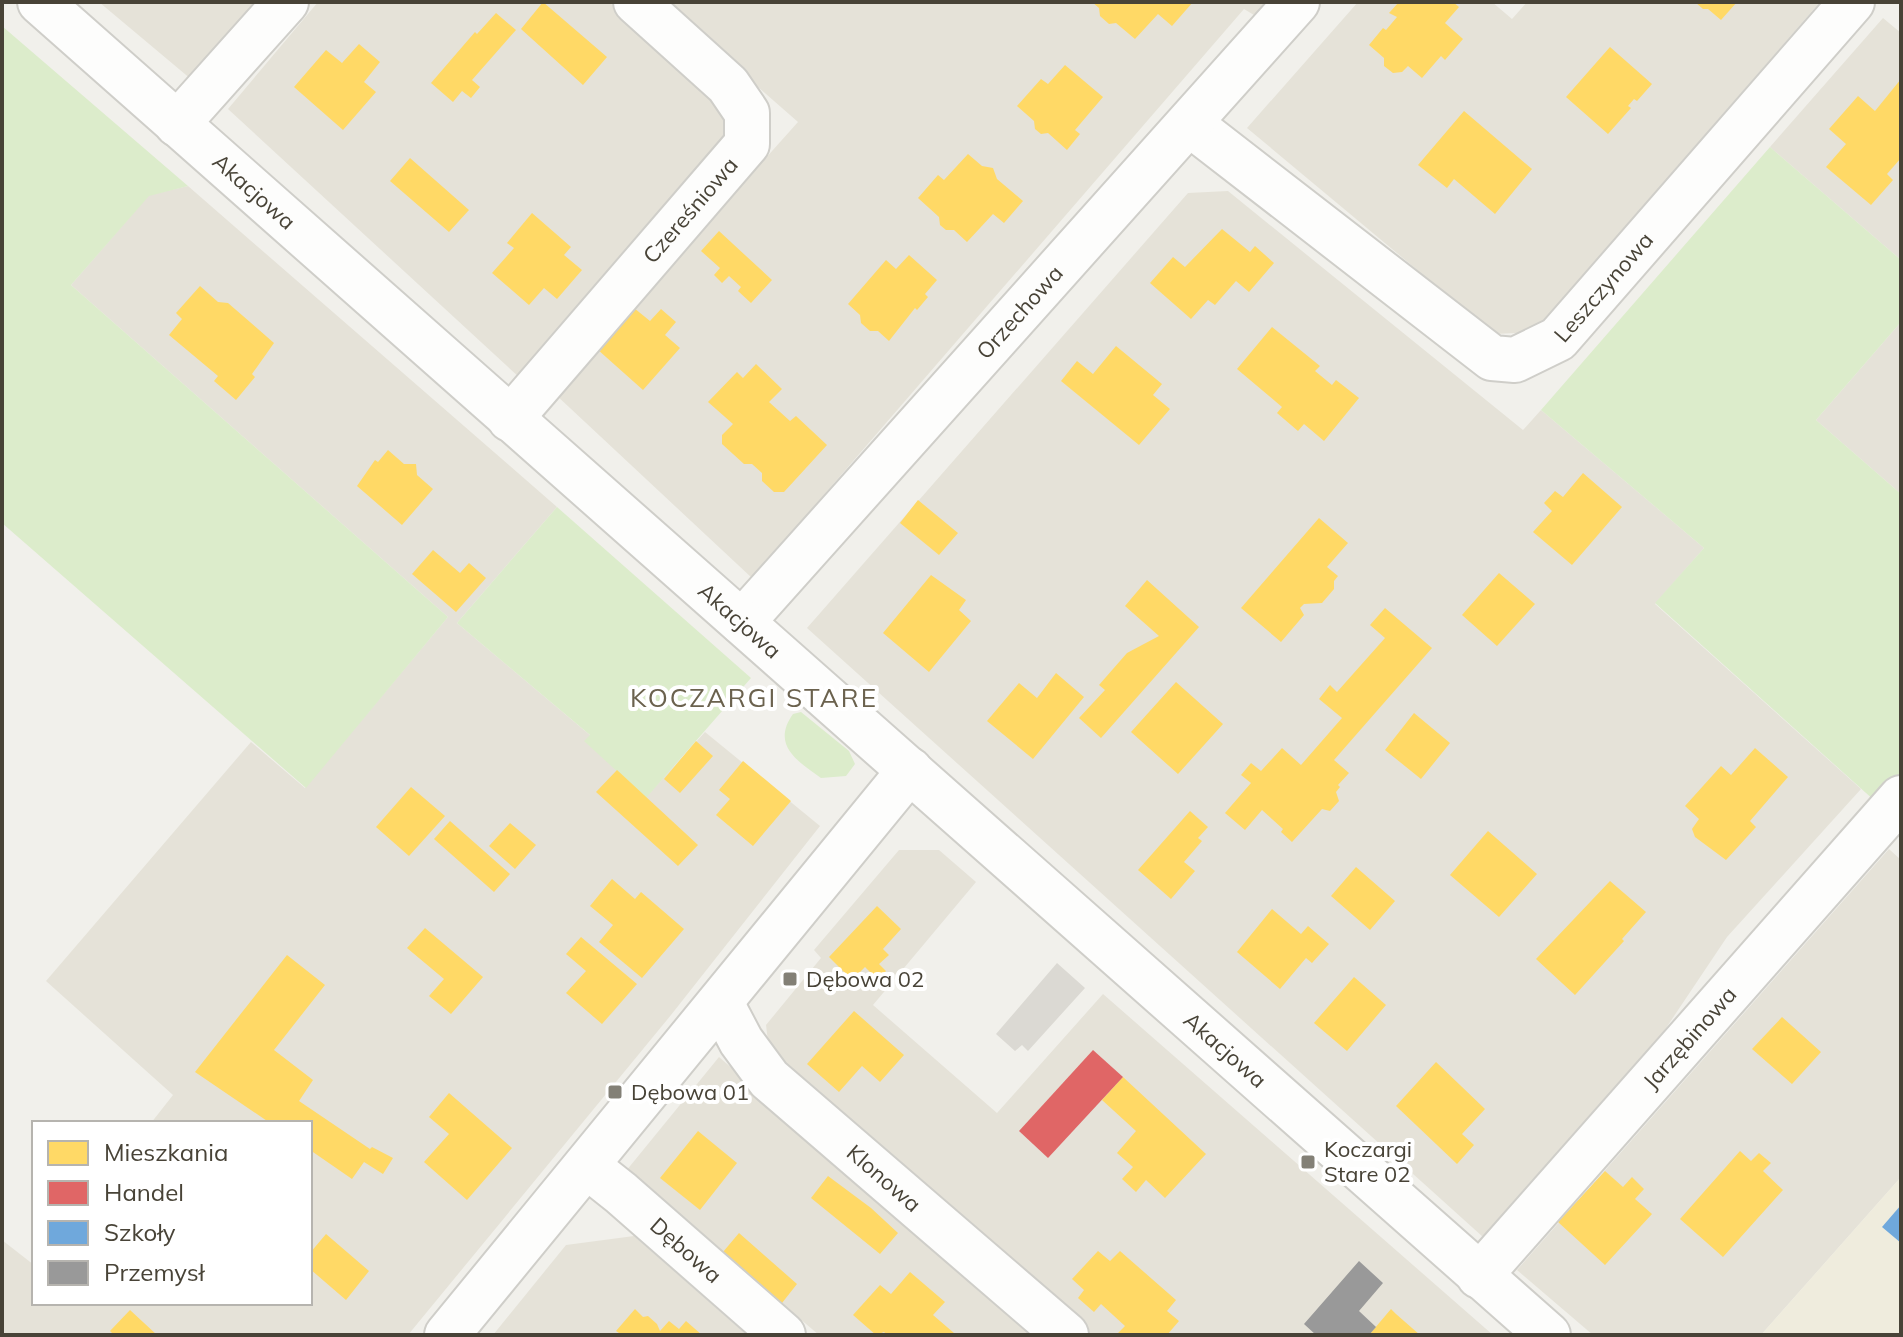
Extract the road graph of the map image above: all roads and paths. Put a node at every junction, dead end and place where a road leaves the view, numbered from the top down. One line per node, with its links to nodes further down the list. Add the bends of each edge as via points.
1 (40, 2): 6 (street, Akacjowa)
2 (286, 2): 6 (street)
3 (636, 2): 8 (street, Czereśniowa, via 728,85 747,113 747,144)
4 (1297, 2): 7 (street, Orzechowa)
5 (1852, 2): 7 (street, Leszczynowa, via 1558,339 1515,360 1492,358)
6 (177, 124): 8 (street, Akacjowa)
7 (1190, 124): 9 (street, Orzechowa)
8 (510, 419): 9 (street, Akacjowa)
9 (742, 622): 10 (street, Akacjowa)
10 (910, 770): 12 (street); 14 (street, Akacjowa)
11 (1901, 798): 14 (street, Jarzębinowa)
12 (721, 1003): 13 (street); 17 (street, Klonowa, via 769,1079)
13 (587, 1166): 15 (street); 16 (street, Dębowa)
14 (1479, 1276): 18 (street, Akacjowa)
15 (447, 1335)
16 (783, 1335)
17 (1066, 1335)
18 (1548, 1335)

